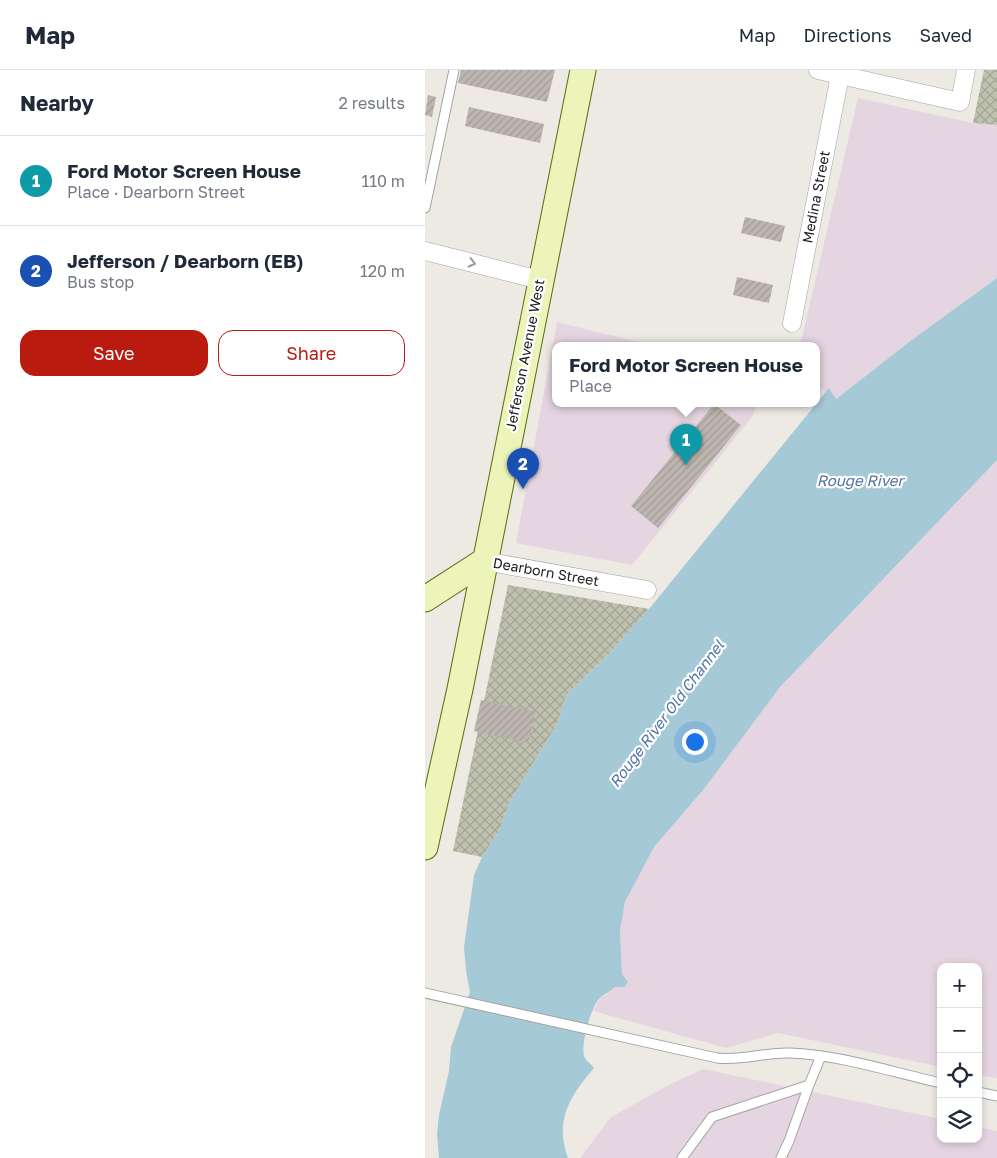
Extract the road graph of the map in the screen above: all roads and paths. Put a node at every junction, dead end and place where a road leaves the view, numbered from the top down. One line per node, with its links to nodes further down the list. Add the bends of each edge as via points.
1 (454, 70): 6 (lane)
2 (583, 70): 8 (main road, Jefferson Avenue West)
3 (818, 70): 5 (street)
4 (966, 70): 5 (street, via 960,102)
5 (841, 73): 9 (street, Medina Street)
6 (425, 208)
7 (425, 251): 8 (street, one-way to 8)
8 (540, 280): 10 (main road, Jefferson Avenue West)
9 (791, 323)
10 (484, 561): 11 (street, Dearborn Street); 12 (main road, Dearborn Street); 13 (main road, Jefferson Avenue West)
11 (647, 590)
12 (425, 599)
13 (425, 846)
14 (425, 993): 15 (lane, via 734,1060 771,1053)
15 (821, 1056): 16 (lane); 17 (lane)
16 (937, 1082)
17 (809, 1085): 20 (lane, via 711,1117); 21 (lane)
18 (982, 1093): 19 (lane)
19 (997, 1096)
20 (682, 1158)
21 (781, 1158)

